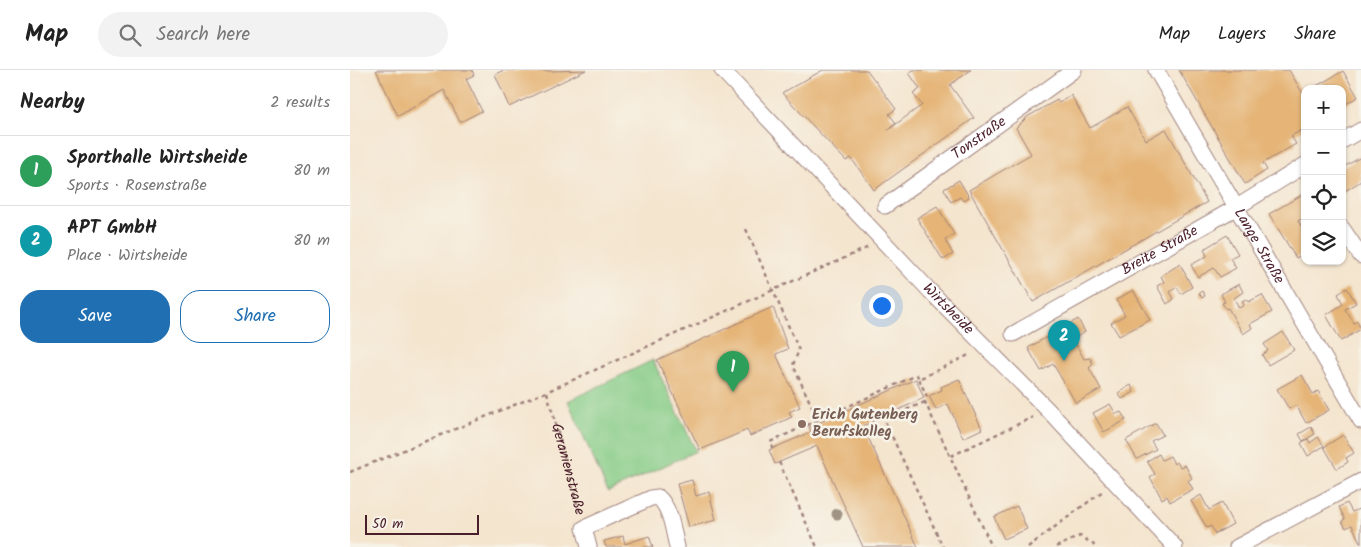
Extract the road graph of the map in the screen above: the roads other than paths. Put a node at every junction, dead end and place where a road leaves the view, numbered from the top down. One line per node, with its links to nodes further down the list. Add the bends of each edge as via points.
1 (722, 70): 16 (street, Wirtsheide)
2 (1074, 70): 7 (street, Tonstraße)
3 (1156, 70): 8 (street, Lange Straße)
4 (1361, 130): 5 (street)
5 (1346, 139)
6 (1301, 167): 8 (street, Breite Straße)
7 (885, 206)
8 (1237, 207): 11 (street, Breite Straße); 12 (street, Lange Straße)
9 (1346, 234): 10 (street)
10 (1361, 256)
11 (1013, 334)
12 (1361, 421)
13 (1361, 480): 17 (street)
14 (589, 547): 15 (street, Geranienstraße, via 584,528 658,497 667,510)
15 (677, 547)
16 (1175, 547)
17 (1238, 547)

